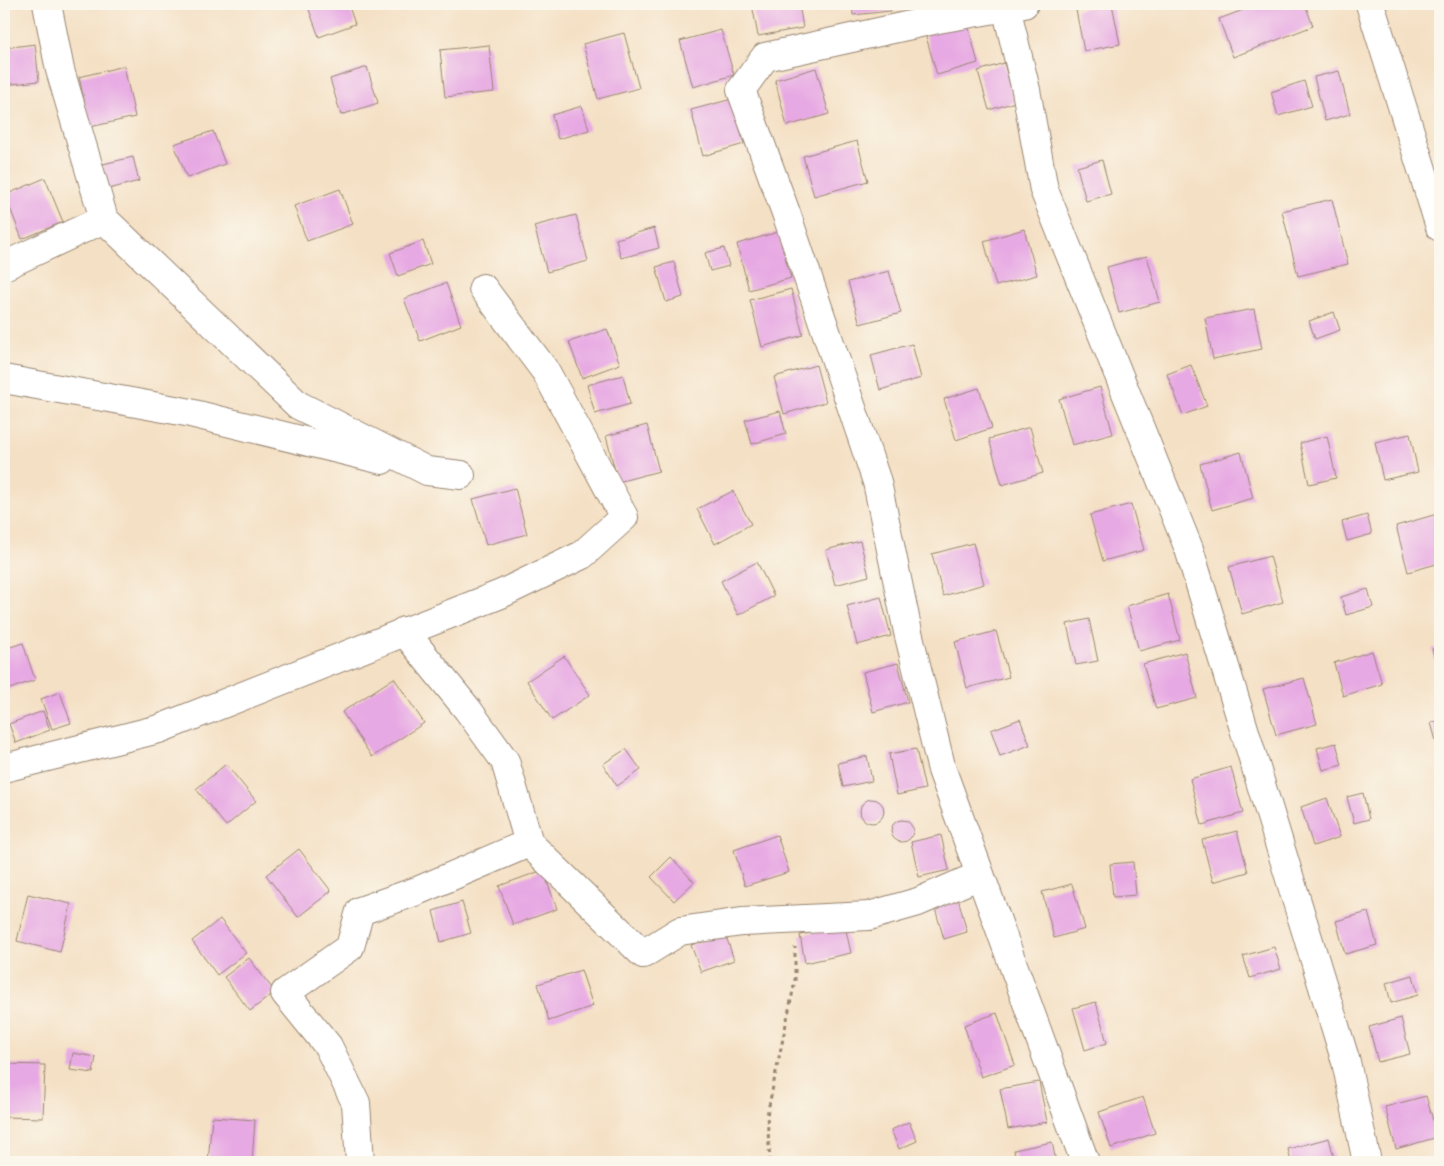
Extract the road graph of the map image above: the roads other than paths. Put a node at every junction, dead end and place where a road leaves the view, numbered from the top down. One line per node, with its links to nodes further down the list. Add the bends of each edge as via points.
1 (47, 4): 4 (street, via 60,70)
2 (1370, 4): 5 (street)
3 (1015, 5): 14 (street, via 765,57 742,90 877,482 908,632 942,770); 17 (street, via 1044,190 1189,549 1346,1062)
4 (104, 219): 6 (street); 9 (street, via 298,405)
5 (1440, 227)
6 (4, 266)
7 (483, 288): 11 (street, via 546,372 624,517 582,555 501,594)
8 (4, 380): 9 (street, via 186,412)
9 (427, 471): 10 (street)
10 (461, 475)
11 (404, 631): 12 (street, via 159,729); 13 (street, via 468,710 504,761)
12 (4, 768)
13 (529, 843): 14 (street, via 643,954 680,931 742,922 870,916 918,902); 15 (street, via 417,891 360,911 350,947 285,993 328,1046 356,1103)
14 (980, 876): 16 (street)
15 (360, 1162)
16 (1085, 1162)
17 (1367, 1162)

